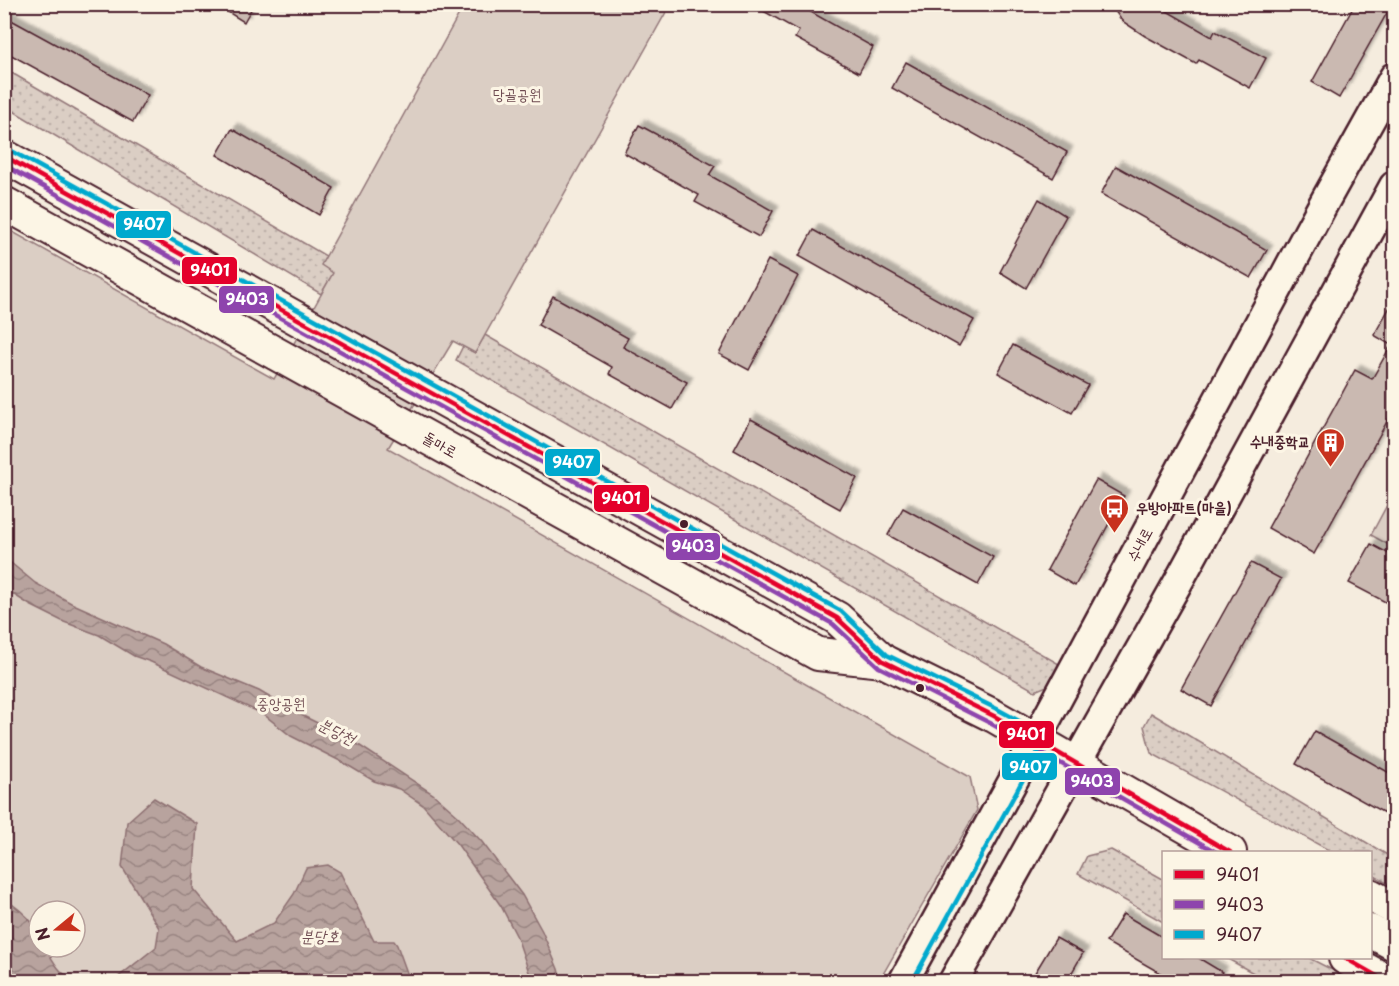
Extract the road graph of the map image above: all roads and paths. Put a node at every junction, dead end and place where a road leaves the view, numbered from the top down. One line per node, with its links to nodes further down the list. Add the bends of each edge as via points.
1 (1395, 78): 6 (main road, 수내로)
2 (4, 156): 5 (main road, 돌마로, via 837,618)
3 (1395, 186): 7 (main road)
4 (4, 203): 5 (main road, 돌마로, via 818,654)
5 (883, 661): 6 (main road, 돌마로)
6 (1036, 739): 7 (main road, 돌마로); 14 (main road, 수내로)
7 (1077, 763): 8 (main road, 돌마로); 15 (main road)
8 (1228, 851)
9 (1372, 896): 10 (main road)
10 (1395, 908)
11 (1372, 932): 12 (main road)
12 (1395, 944)
13 (1349, 959): 16 (main road)
14 (903, 981)
15 (953, 981)
16 (1388, 981)

